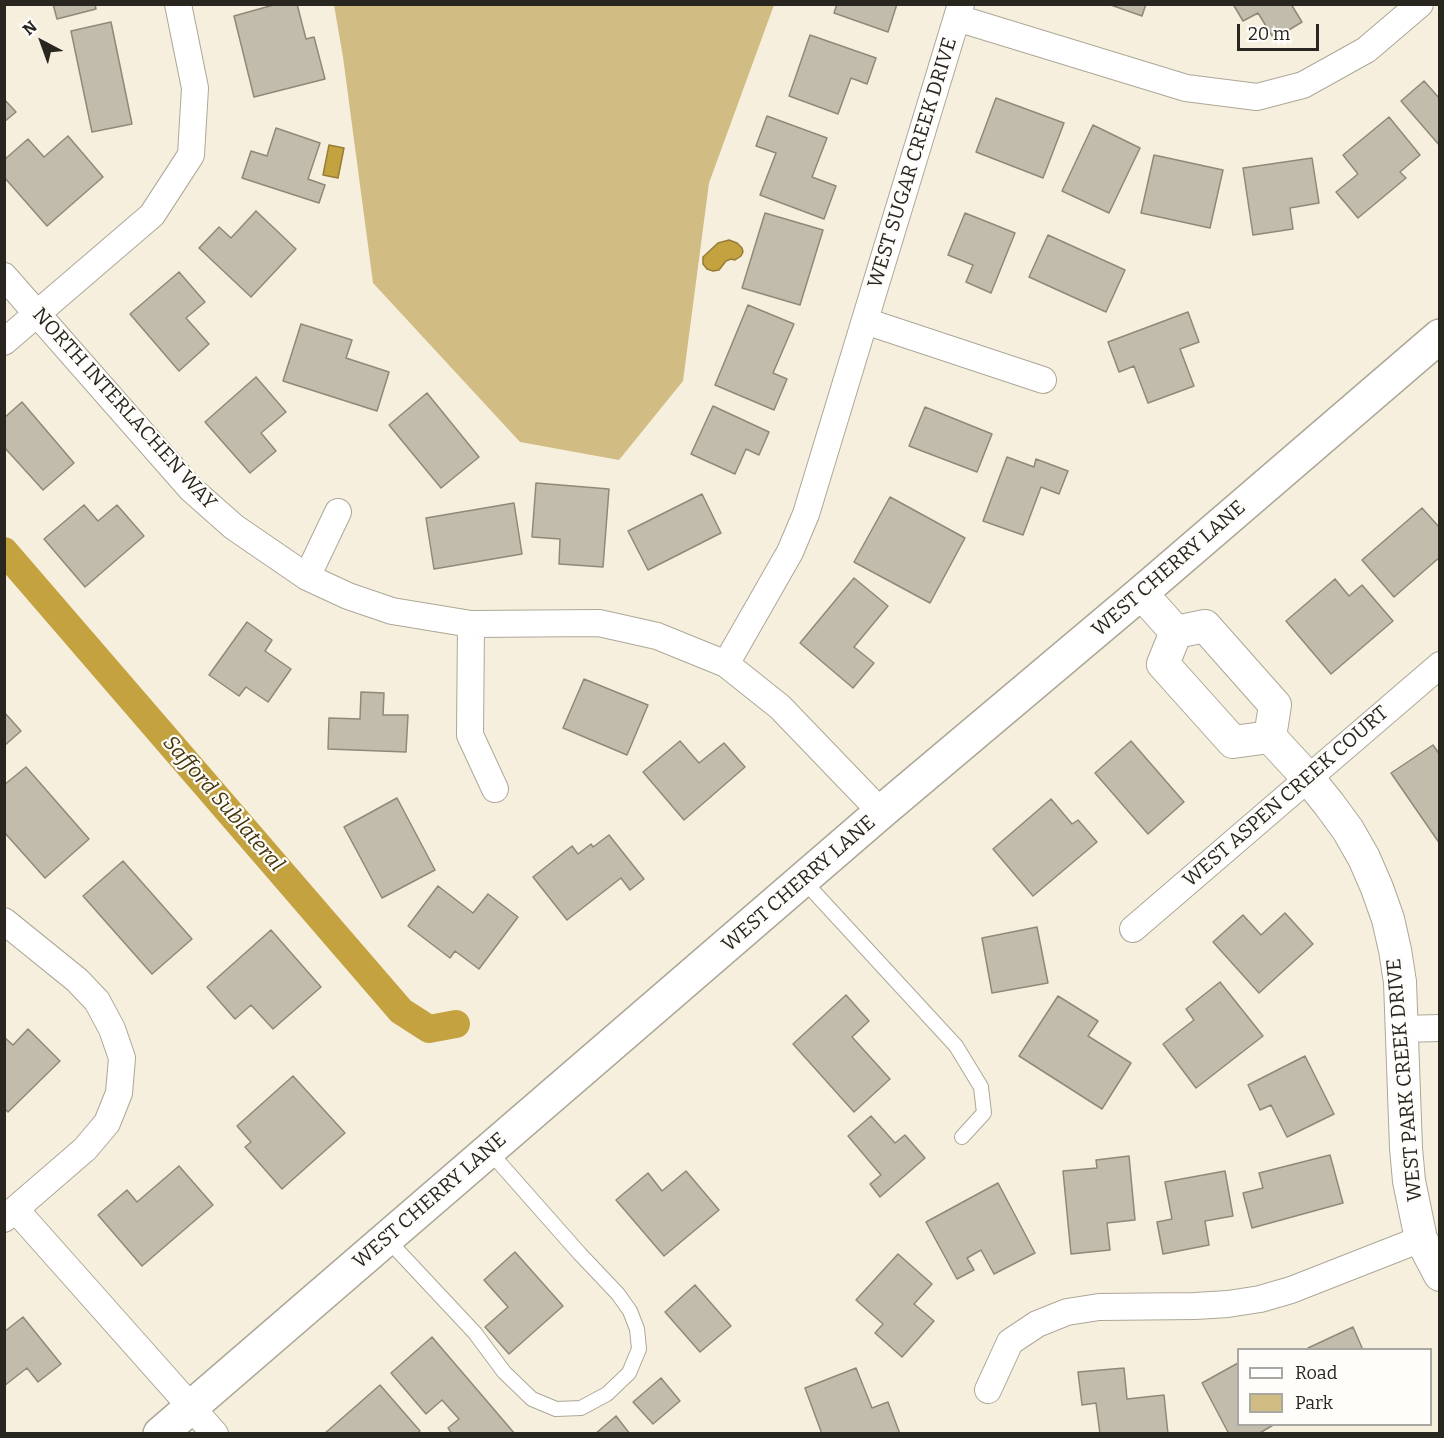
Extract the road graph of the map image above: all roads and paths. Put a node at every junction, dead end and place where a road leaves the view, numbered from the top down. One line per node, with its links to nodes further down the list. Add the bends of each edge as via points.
1 (178, 4): 5 (street, via 195,88 191,155 152,215)
2 (1420, 4): 3 (street, via 1366,50 1303,85 1257,97 1186,88)
3 (959, 11): 6 (street, WEST SUGAR CREEK DRIVE)
4 (4, 276): 5 (street, NORTH INTERLACHEN WAY)
5 (37, 313): 8 (street); 11 (street, NORTH INTERLACHEN WAY, via 191,489 234,527)
6 (865, 321): 9 (street); 15 (street, WEST SUGAR CREEK DRIVE, via 806,514 790,552)
7 (1440, 336): 12 (main road, WEST CHERRY LANE)
8 (4, 342)
9 (1043, 380)
10 (338, 512): 11 (street)
11 (308, 577): 13 (street, NORTH INTERLACHEN WAY, via 392,611)
12 (1141, 593): 14 (street); 20 (main road, WEST CHERRY LANE)
13 (471, 624): 15 (street, NORTH INTERLACHEN WAY, via 598,623 657,636); 19 (street, via 470,735)
14 (1176, 632): 17 (street, via 1205,626 1275,705); 17 (street, via 1164,664 1233,742)
15 (726, 664): 20 (street, NORTH INTERLACHEN WAY, via 780,707)
16 (1440, 665): 18 (street, WEST ASPEN CREEK COURT)
17 (1270, 737): 18 (street, WEST PARK CREEK DRIVE)
18 (1308, 778): 23 (street, WEST ASPEN CREEK COURT); 25 (street, WEST PARK CREEK DRIVE, via 1348,830 1377,888 1395,950)
19 (495, 789)
20 (882, 812): 21 (main road, WEST CHERRY LANE)
21 (803, 880): 26 (lane, via 956,1046 981,1087 984,1113); 27 (main road, WEST CHERRY LANE)
22 (4, 921): 28 (street, via 97,1001 123,1058 119,1093 107,1123 85,1149)
23 (1133, 929)
24 (1440, 1028): 25 (street)
25 (1402, 1029): 30 (street, WEST PARK CREEK DRIVE, via 1406,1148)
26 (962, 1137)
27 (488, 1150): 29 (main road, WEST CHERRY LANE); 29 (lane, via 630,1311 639,1350 628,1373 608,1394 581,1408 556,1409 532,1399)
28 (10, 1214): 33 (street)
29 (386, 1238): 33 (main road, WEST CHERRY LANE)
30 (1421, 1239): 31 (street, WEST PARK CREEK DRIVE); 32 (street, via 1260,1299 1067,1312 1037,1324 1010,1342)
31 (1440, 1275)
32 (988, 1390)
33 (191, 1407): 34 (main road, WEST CHERRY LANE); 35 (street)
34 (160, 1434)
35 (215, 1434)

